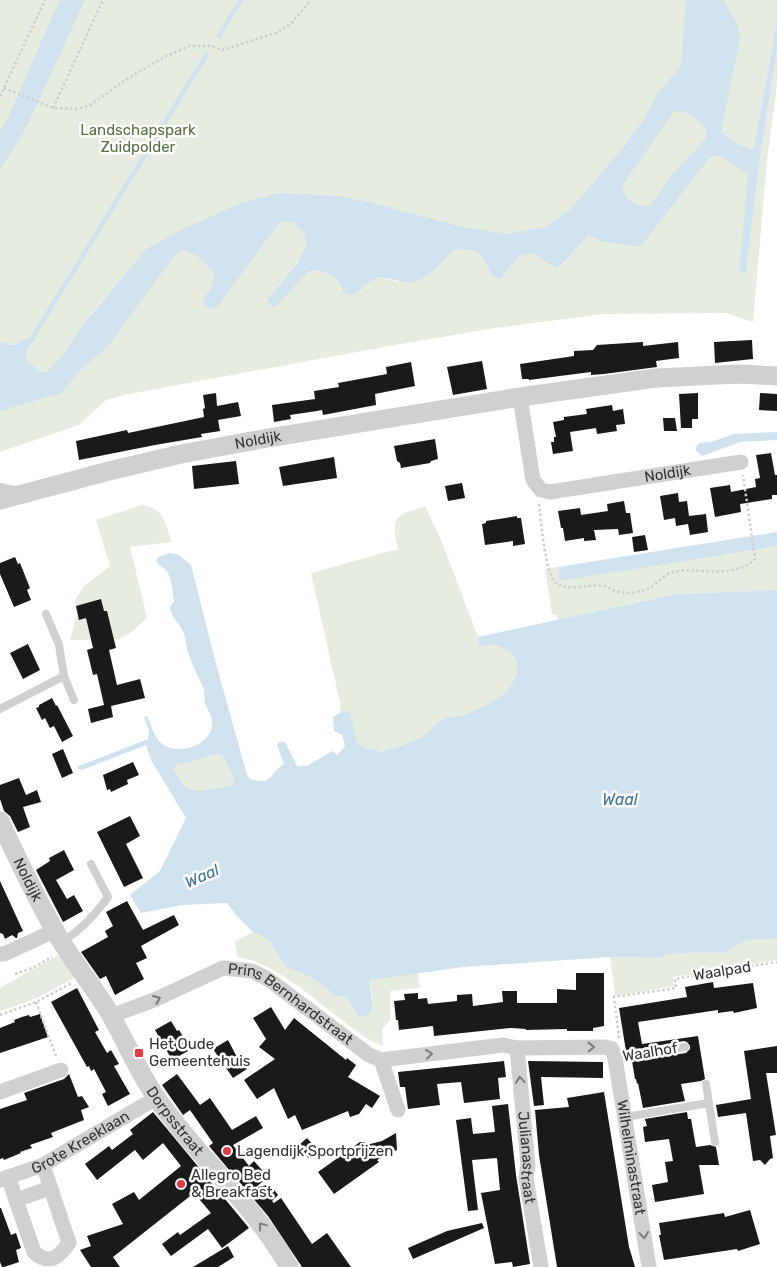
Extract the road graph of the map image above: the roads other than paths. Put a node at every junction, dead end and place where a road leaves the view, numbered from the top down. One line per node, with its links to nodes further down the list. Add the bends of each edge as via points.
1 (777, 376): 2 (street, Noldijk, via 731,374 656,378)
2 (520, 397): 3 (street, Noldijk, via 533,480 541,490 550,492); 5 (street, Noldijk, via 182,454)
3 (741, 462)
4 (0, 487): 5 (lane)
5 (24, 493): 6 (street, Noldijk)
6 (0, 500)
7 (46, 614): 8 (lane, via 59,644)
8 (64, 676): 9 (lane); 10 (lane)
9 (74, 700)
10 (0, 709)
11 (0, 821): 13 (street, Noldijk)
12 (91, 864): 13 (lane, via 108,897 81,929)
13 (60, 939): 14 (street); 15 (street, Dorpsstraat)
14 (0, 954)
15 (111, 1016): 19 (street, Prins Bernhardstraat, one-way to 19, via 223,968 252,971 369,1055); 23 (street, Dorpsstraat)
16 (685, 1047): 18 (lane, Waalhof)
17 (517, 1048): 18 (street, one-way to 18, via 606,1047); 19 (street, one-way to 17, via 503,1046); 33 (street, Julianastraat, one-way to 17, via 526,1178 528,1165)
18 (613, 1054): 26 (street, Wilhelminastraat)
19 (381, 1060): 25 (street)
20 (61, 1070): 22 (street)
21 (706, 1084): 24 (lane)
22 (0, 1092)
23 (156, 1098): 28 (street, Grote Kreeklaan); 32 (street, Dorpsstraat, one-way to 23, via 278,1248 246,1206)
24 (709, 1103): 26 (lane); 27 (lane)
25 (398, 1110)
26 (625, 1117): 34 (street, Wilhelminastraat, one-way to 34)
27 (715, 1142)
28 (43, 1165): 29 (street, Grote Kreeklaan); 30 (street)
29 (4, 1178): 31 (street)
30 (50, 1188): 31 (street); 31 (street, via 70,1243 63,1252 50,1259 41,1258 34,1252)
31 (16, 1200)
32 (288, 1267)
33 (542, 1267)
34 (650, 1267)

